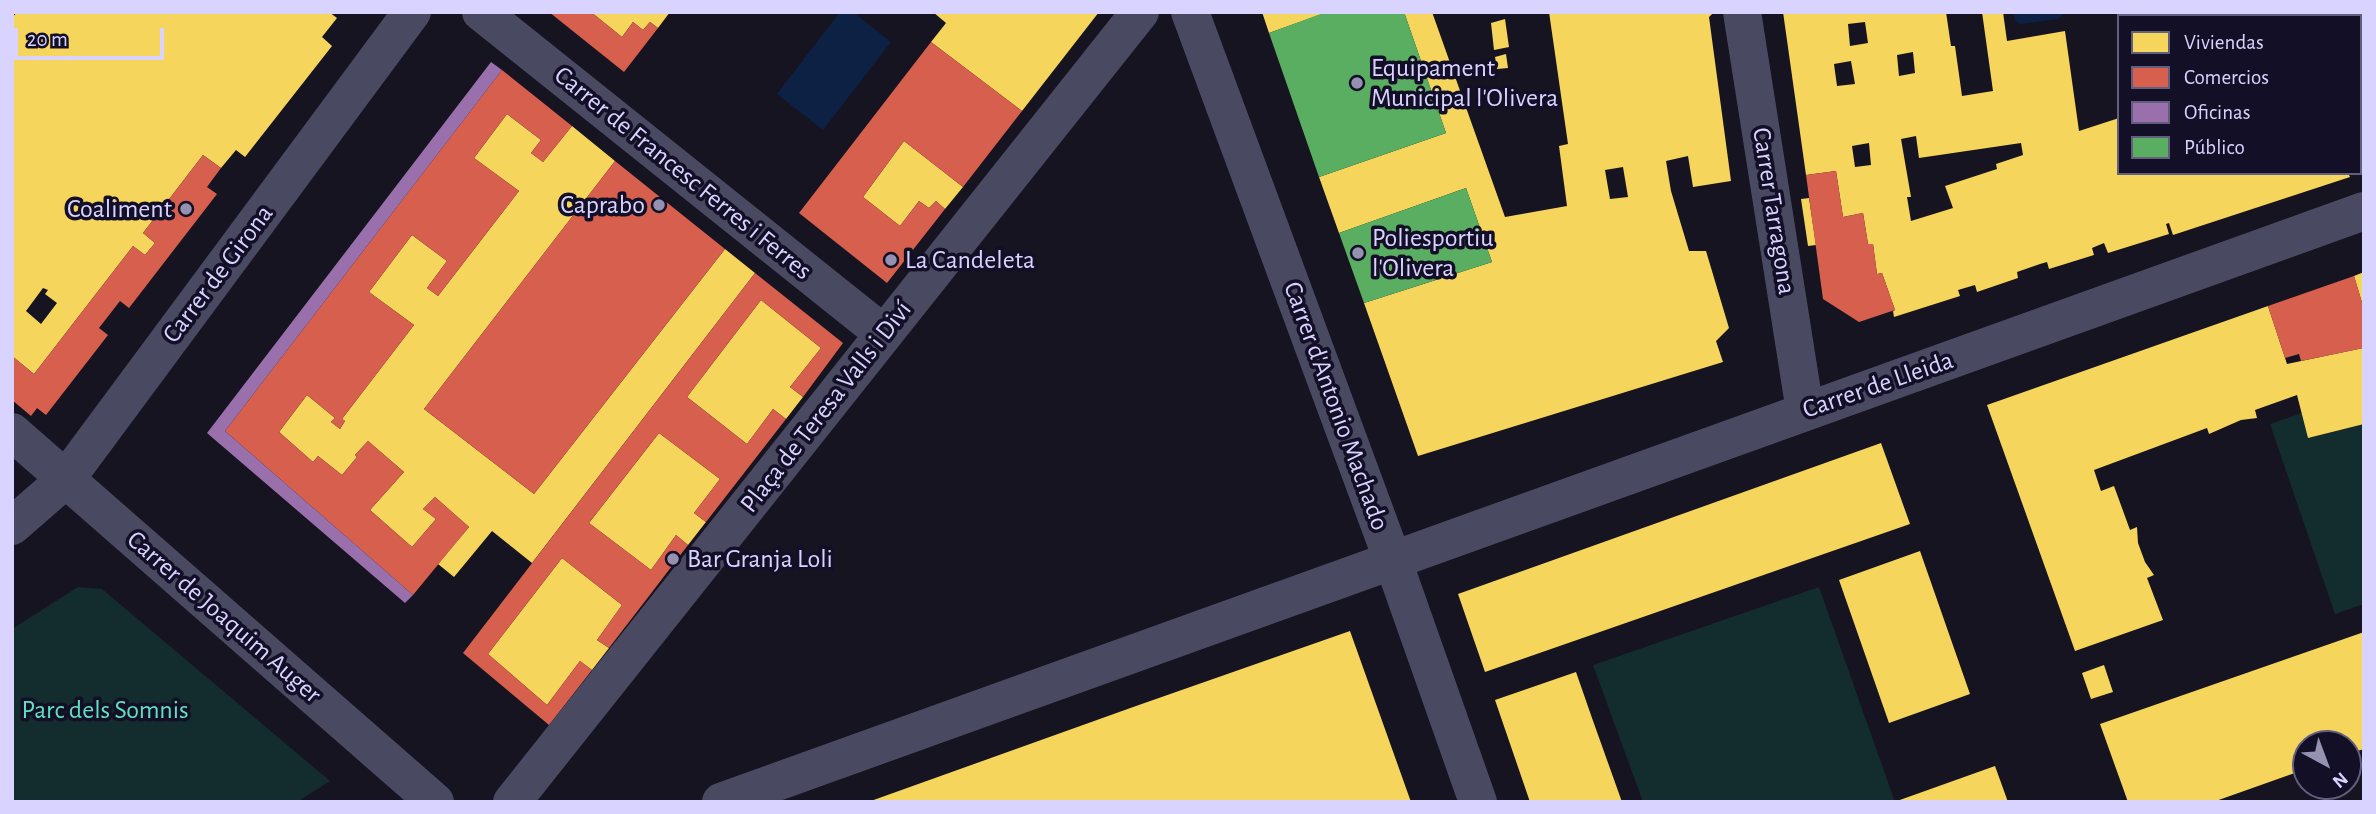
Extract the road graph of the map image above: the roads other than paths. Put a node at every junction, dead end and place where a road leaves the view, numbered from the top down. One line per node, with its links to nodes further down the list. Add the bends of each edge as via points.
1 (412, 12): 10 (street, Carrer de Girona)
2 (481, 12): 7 (street, Carrer de Francesc Ferres i Ferres)
3 (1140, 12): 7 (street, Plaça de Teresa Valls i Diví)
4 (1190, 12): 12 (street, Carrer d'Antonio Machado)
5 (1742, 12): 8 (street, Carrer Tarragona)
6 (2364, 212): 8 (street, Carrer de Lleida)
7 (884, 334): 14 (street, Plaça de Teresa Valls i Diví)
8 (1805, 411): 12 (street, Carrer de Lleida)
9 (12, 432): 10 (street, Carrer de Joaquim Auger)
10 (66, 479): 11 (street, Carrer de Girona); 13 (street, Carrer de Joaquim Auger)
11 (12, 526)
12 (1394, 561): 15 (street); 16 (street, Carrer d'Antonio Machado)
13 (435, 802)
14 (512, 802)
15 (721, 802)
16 (1478, 802)

